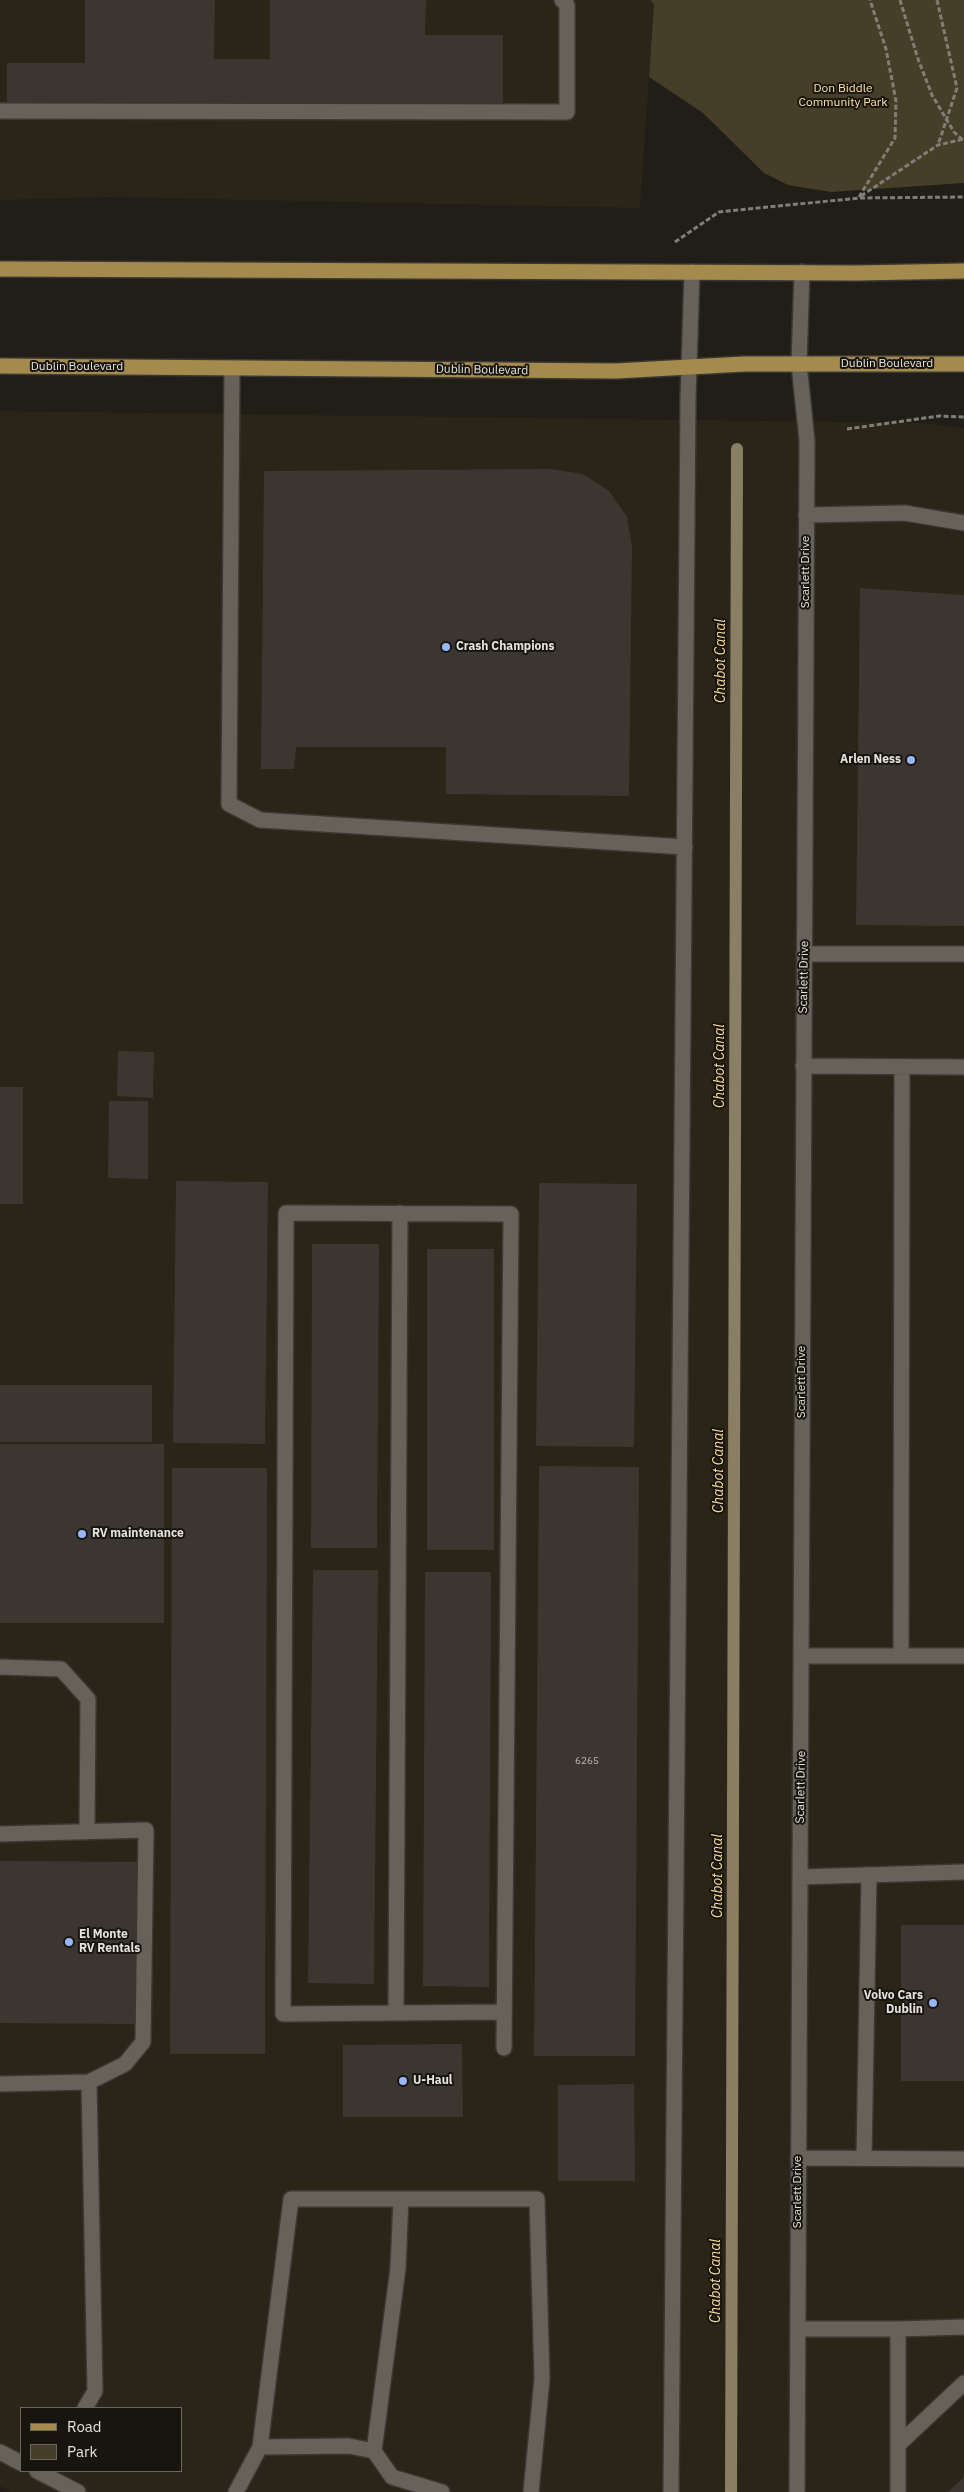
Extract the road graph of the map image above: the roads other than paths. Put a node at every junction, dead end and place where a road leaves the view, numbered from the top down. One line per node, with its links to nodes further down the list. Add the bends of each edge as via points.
1 (562, 0): 2 (street, via 567,5 567,112)
2 (0, 111)
3 (0, 269): 5 (main road)
4 (964, 271): 6 (main road)
5 (692, 272): 6 (main road); 10 (street)
6 (802, 272): 7 (street, Scarlett Drive)
7 (799, 364): 8 (main road, Dublin Boulevard); 10 (main road, Dublin Boulevard); 12 (street, Scarlett Drive, via 806,428)
8 (964, 364)
9 (0, 366): 11 (main road, Dublin Boulevard)
10 (690, 367): 11 (main road, Dublin Boulevard, via 616,371); 14 (street)
11 (232, 368): 14 (street, via 229,804 260,820)
12 (806, 515): 13 (street, via 906,514); 15 (street, Scarlett Drive)
13 (964, 523)
14 (685, 846): 54 (street)
15 (804, 954): 16 (street); 17 (street, Scarlett Drive)
16 (964, 954)
17 (803, 1066): 18 (street); 21 (street, Scarlett Drive)
18 (902, 1067): 19 (street); 22 (street)
19 (964, 1067)
20 (400, 1213): 30 (street, via 511,1214); 31 (street); 31 (street, via 286,1213 283,2014)
21 (802, 1656): 22 (street); 29 (street, Scarlett Drive)
22 (901, 1656): 23 (street)
23 (964, 1656)
24 (0, 1667): 25 (street, via 61,1669 88,1699)
25 (86, 1832): 26 (street); 33 (street, via 146,1830 143,2042 125,2064)
26 (0, 1834)
27 (964, 1872): 28 (street)
28 (869, 1875): 29 (street); 36 (street)
29 (800, 1877): 35 (street, Scarlett Drive)
30 (504, 2012): 31 (street); 32 (street)
31 (396, 2013)
32 (504, 2048)
33 (89, 2082): 34 (street); 43 (street, via 95,2391)
34 (0, 2084)
35 (798, 2158): 36 (street); 40 (street, Scarlett Drive)
36 (864, 2158): 37 (street)
37 (964, 2158)
38 (401, 2199): 45 (street, via 291,2199); 46 (street, via 398,2268); 53 (street, via 537,2199 542,2379)
39 (964, 2327): 41 (street)
40 (798, 2330): 41 (street); 55 (street, Scarlett Drive)
41 (898, 2330): 44 (street)
42 (964, 2383): 44 (street)
43 (86, 2407)
44 (898, 2445): 56 (street)
45 (260, 2447): 46 (street, via 349,2446); 51 (street)
46 (374, 2450): 52 (street, via 392,2477)
47 (0, 2452): 48 (street)
48 (20, 2462)
49 (46, 2473): 50 (street)
50 (78, 2492)
51 (236, 2492)
52 (442, 2492)
53 (531, 2492)
54 (670, 2492)
55 (797, 2492)
56 (898, 2492)

